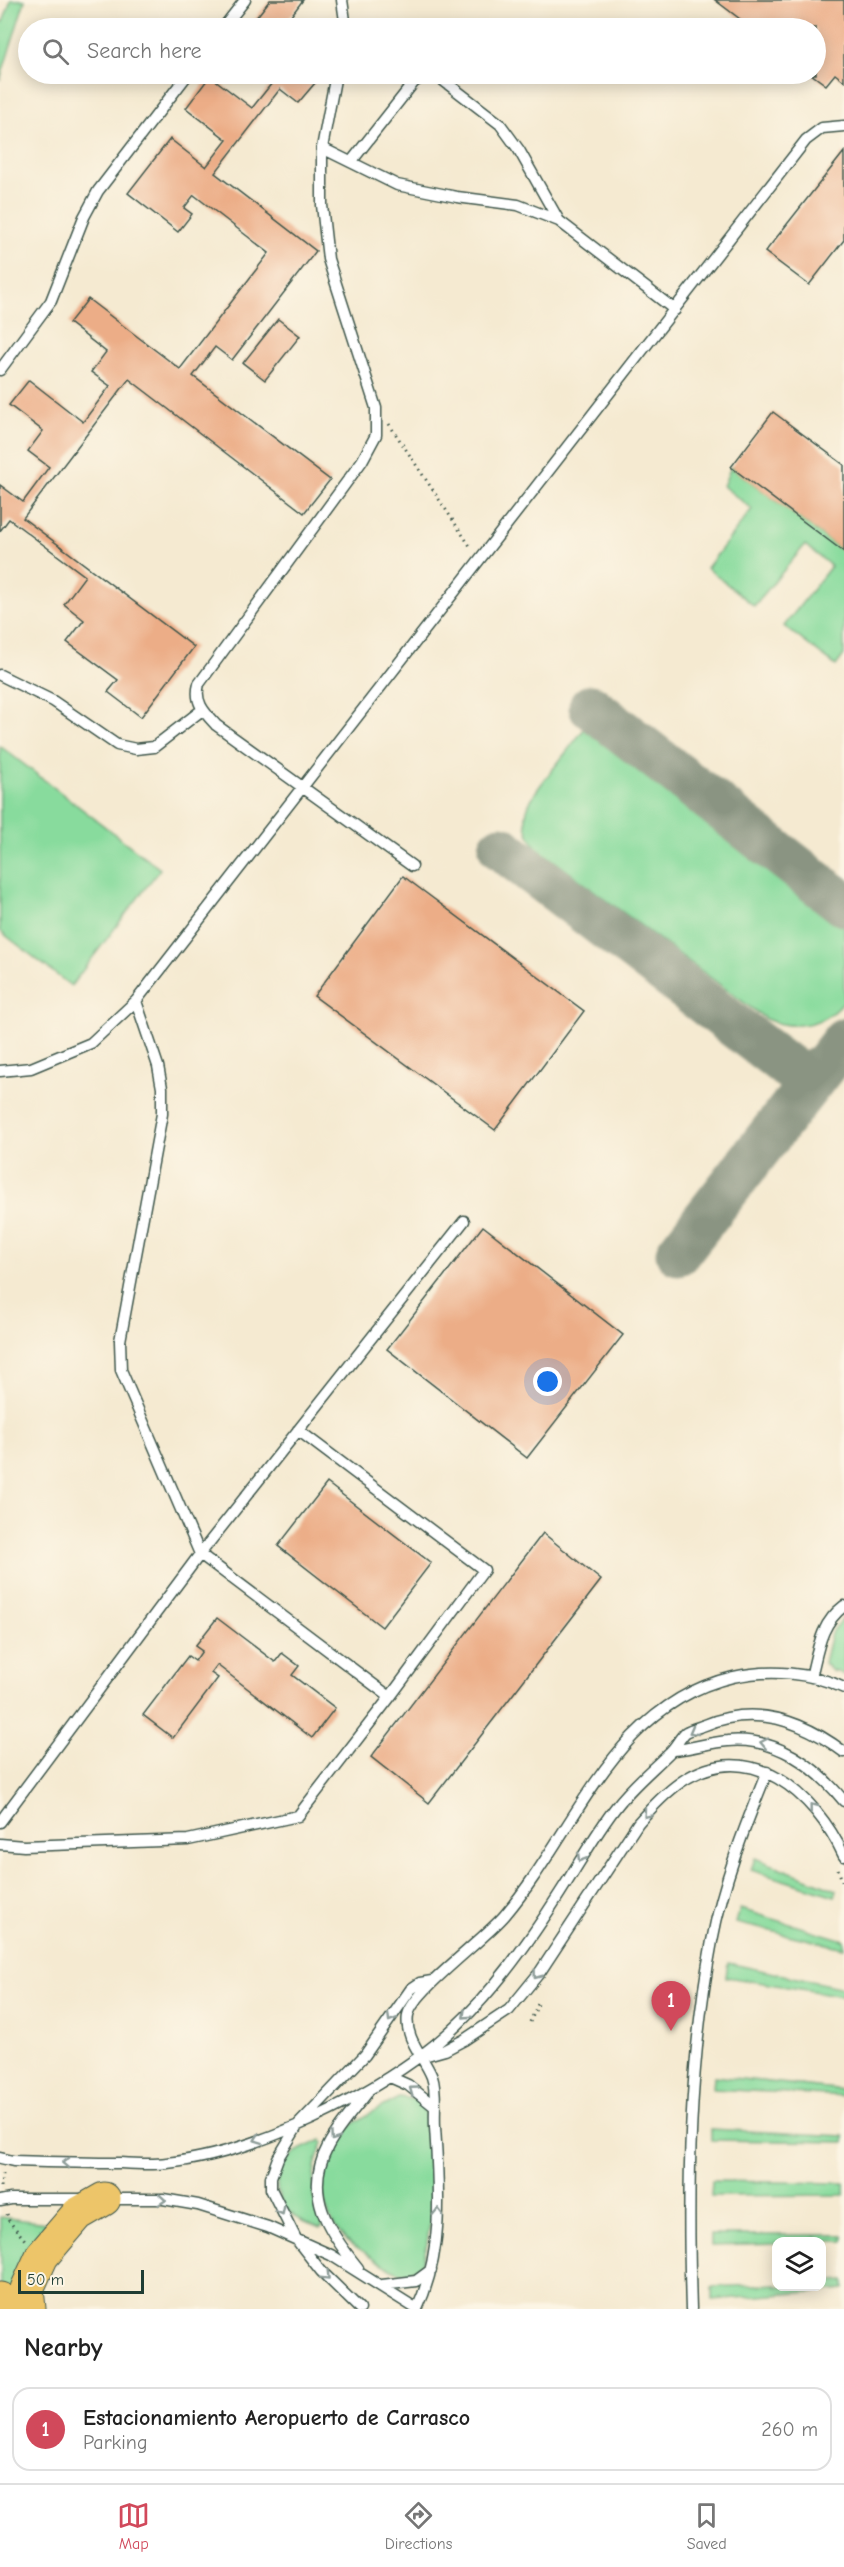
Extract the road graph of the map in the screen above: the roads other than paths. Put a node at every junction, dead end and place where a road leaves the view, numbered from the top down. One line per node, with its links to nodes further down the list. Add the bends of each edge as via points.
1 (245, 0): 3 (lane)
2 (342, 0): 4 (lane)
3 (231, 18)
4 (345, 18)
5 (180, 84): 14 (lane, via 98,191 51,301)
6 (334, 84): 10 (lane)
7 (412, 84): 11 (lane)
8 (448, 84): 12 (lane, via 500,124)
9 (844, 126): 13 (lane, via 822,128 806,140)
10 (322, 148): 11 (lane); 16 (lane, via 322,205 328,259 376,408 376,435 362,461 199,684 196,694)
11 (351, 162): 12 (lane, via 397,185 518,205)
12 (559, 220): 13 (lane)
13 (675, 310): 17 (lane)
14 (0, 370)
15 (0, 675): 16 (lane, via 53,700 117,745 136,749 154,747)
16 (202, 710): 17 (lane, via 216,725)
17 (305, 787): 18 (lane); 19 (lane)
18 (412, 866)
19 (136, 1001): 20 (lane, via 91,1043 31,1068); 23 (lane, via 158,1066 162,1114 120,1341 121,1370)
20 (0, 1071)
21 (464, 1221): 22 (lane)
22 (298, 1430): 23 (lane); 27 (lane, via 484,1570)
23 (200, 1554): 27 (lane); 32 (lane)
24 (844, 1606): 25 (lane, via 822,1633)
25 (811, 1677): 26 (lane); 35 (lane, via 778,1672 715,1681 683,1695 639,1727 606,1767 505,1916)
26 (844, 1688)
27 (390, 1697): 33 (lane, via 298,1816 188,1840)
28 (673, 1750): 29 (lane, one-way to 28, via 792,1722 741,1715 686,1732); 31 (lane, one-way to 28, via 812,1769 771,1744 727,1741); 36 (lane, one-way to 36, via 618,1804 516,1957 474,2007)
29 (844, 1752)
30 (767, 1772): 34 (lane, one-way to 30, via 821,1816 804,1796); 36 (lane, one-way to 36, via 734,1764 714,1767 681,1782 638,1823 540,1972 508,2010 464,2040); 53 (lane, via 742,1833 718,1913 696,2053 690,2160)
31 (844, 1801)
32 (0, 1822)
33 (0, 1844)
34 (844, 1856)
35 (432, 1981): 36 (lane, via 408,2015); 40 (lane, one-way to 40, via 411,1989 365,2055)
36 (420, 2057): 37 (lane); 39 (lane, via 432,2078)
37 (390, 2077): 38 (lane); 39 (lane, one-way to 37, via 408,2085)
38 (369, 2090): 40 (lane); 46 (lane, one-way to 46, via 328,2146 319,2172 324,2220)
39 (434, 2106): 45 (lane, one-way to 39, via 440,2180)
40 (298, 2125): 41 (lane, one-way to 41, via 201,2158 164,2164); 44 (lane, one-way to 44, via 271,2176 271,2189)
41 (0, 2158)
42 (104, 2199): 43 (lane); 44 (lane, one-way to 44, via 163,2199 198,2205); 50 (highway, via 78,2214 42,2256 27,2289)
43 (0, 2201)
44 (296, 2239): 46 (lane, via 331,2254); 51 (lane, one-way to 51, via 321,2271)
45 (431, 2270): 47 (lane, via 416,2281); 52 (lane)
46 (363, 2275): 47 (lane)
47 (382, 2285): 52 (lane)
48 (0, 2299): 49 (highway)
49 (9, 2309)
50 (29, 2309)
51 (360, 2309)
52 (417, 2309)
53 (692, 2309)

